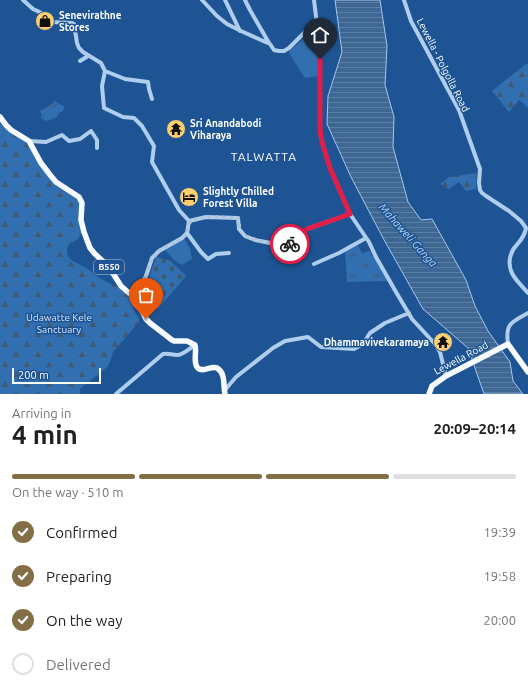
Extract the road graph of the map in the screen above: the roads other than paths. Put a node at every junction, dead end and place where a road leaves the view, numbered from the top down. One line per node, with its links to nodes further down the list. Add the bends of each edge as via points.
1 (23, 0): 10 (street, via 52,22 74,24 79,48)
2 (202, 0): 8 (street, via 227,24)
3 (225, 0): 8 (street)
4 (245, 0): 9 (street)
5 (314, 0): 7 (street)
6 (404, 0): 23 (street, Lewella - Polgolla Road, via 411,21 459,110 480,169 480,190 509,211 526,228 522,239 513,249 509,268)
7 (318, 28): 9 (street, via 308,29 284,51 274,50); 17 (street, via 322,142)
8 (241, 31): 9 (street)
9 (270, 44)
10 (88, 56): 11 (street); 12 (street, via 101,63)
11 (80, 61)
12 (105, 71): 13 (street, via 125,79 148,82); 18 (street, via 102,86 104,108 123,117 134,118 142,126 154,146 152,162 179,210)
13 (152, 99)
14 (0, 117): 15 (main road, B550, via 11,130)
15 (29, 141): 16 (street, via 46,142 62,135 69,141 80,139 91,131 97,140); 24 (main road, B550, via 51,176 62,187 79,197 82,203 81,220 90,248 109,267 121,286)
16 (97, 148)
17 (350, 214): 18 (street, via 307,229 286,246 245,236 240,229 238,218 206,217); 20 (street)
18 (190, 221): 19 (street)
19 (187, 233): 21 (street, via 208,259 216,254); 24 (street, via 152,258 146,276)
20 (366, 238): 22 (street); 25 (street)
21 (229, 253)
22 (314, 264)
23 (528, 293)
24 (134, 297): 27 (main road, B550, via 150,323 172,340 187,341)
25 (409, 312): 30 (street, via 440,352); 31 (street, via 370,333 363,344 354,349 321,347 308,337 285,342 273,348 236,377)
26 (528, 313): 28 (street, via 511,324 507,332)
27 (195, 345): 31 (main road, via 198,369 218,369 223,377); 32 (street, via 181,354 163,354)
28 (506, 345): 29 (main road); 30 (main road, Lewella Road)
29 (528, 372)
30 (446, 376): 33 (main road, Lewella Road, via 433,385)
31 (224, 393)
32 (116, 394)
33 (429, 394)

